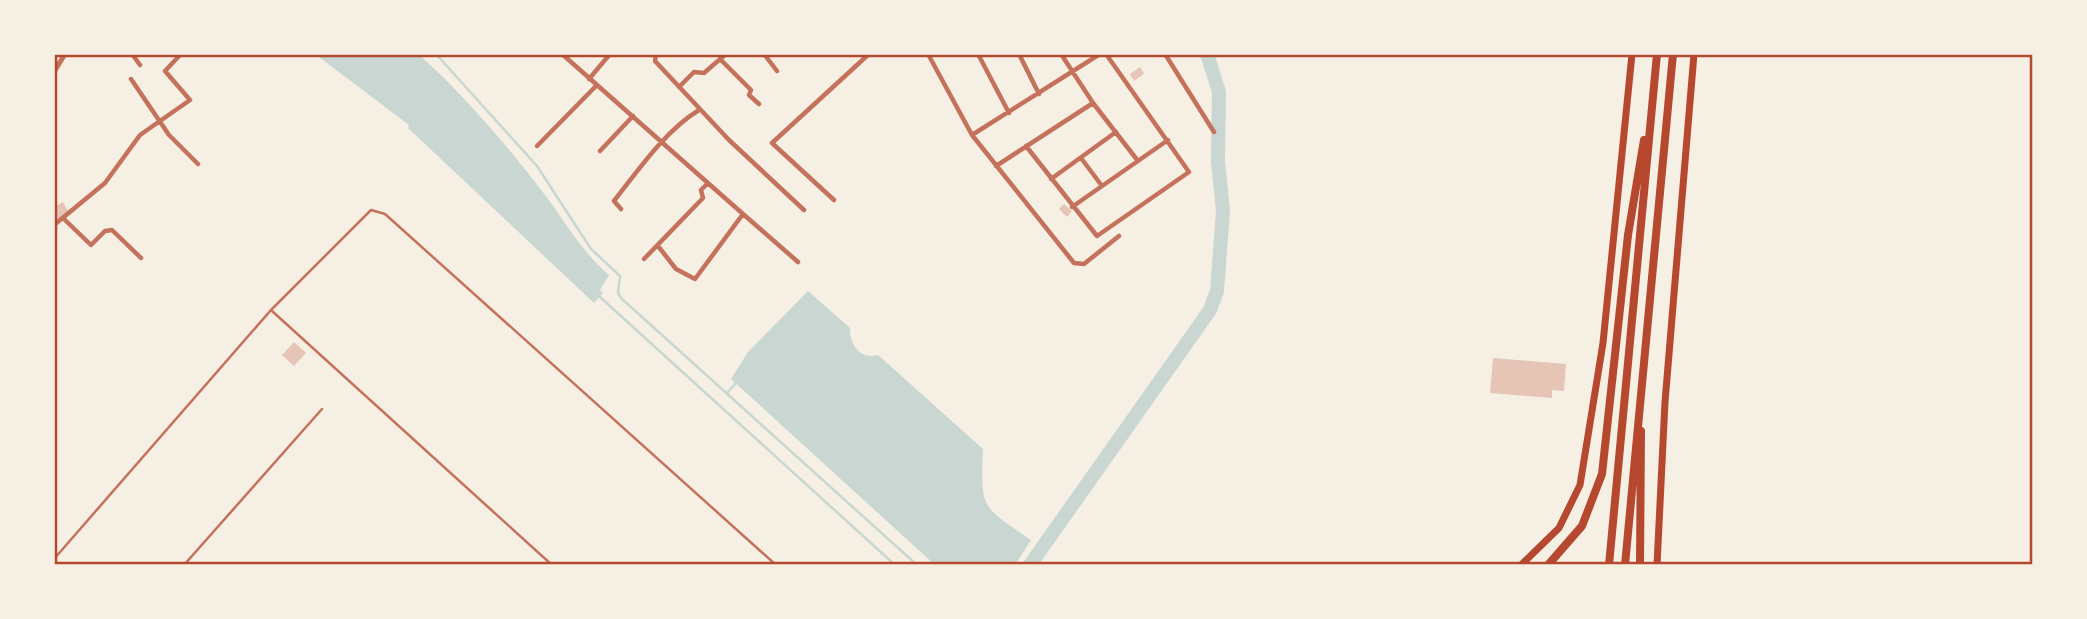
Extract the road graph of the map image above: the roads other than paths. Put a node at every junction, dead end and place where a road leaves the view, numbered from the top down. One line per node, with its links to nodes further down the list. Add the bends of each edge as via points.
1 (65, 54): 24 (street)
2 (132, 54): 22 (street)
3 (181, 54): 37 (street, via 165,71 190,100)
4 (610, 54): 27 (street)
5 (656, 54): 29 (street, via 655,61)
6 (726, 54): 21 (street)
7 (765, 54): 23 (street)
8 (869, 54): 53 (street, via 772,143)
9 (928, 54): 40 (street)
10 (978, 54): 35 (street)
11 (1019, 54): 30 (street)
12 (1061, 54): 25 (street)
13 (1100, 54): 25 (street)
14 (1106, 54): 41 (street)
15 (1165, 54): 39 (street)
16 (1632, 54): 72 (highway, via 1604,343 1580,485 1559,528)
17 (1657, 54): 33 (highway)
18 (1673, 54): 66 (highway)
19 (1694, 54): 77 (highway, via 1665,402)
20 (563, 55): 27 (street)
21 (721, 60): 29 (street, via 702,75 694,72); 32 (street)
22 (140, 65)
23 (777, 71)
24 (54, 72)
25 (1073, 74): 30 (street); 31 (street)
26 (131, 79): 37 (street)
27 (589, 79): 28 (street)
28 (596, 86): 36 (street); 43 (street)
29 (678, 87): 34 (street)
30 (1040, 94): 35 (street)
31 (1093, 103): 38 (street); 44 (street)
32 (759, 104)
33 (1652, 105): 73 (highway, via 1628,235 1602,474 1582,526); 74 (highway)
34 (699, 110): 42 (street); 56 (street)
35 (1009, 113): 40 (street)
36 (633, 116): 42 (street); 45 (street)
37 (159, 122): 48 (street); 58 (street, via 140,135 105,183)
38 (1116, 132): 46 (street); 47 (street)
39 (1214, 132)
40 (972, 135): 49 (street)
41 (1168, 141): 47 (street); 54 (street, via 1190,171 1097,236)
42 (663, 142): 51 (street); 55 (street, via 614,201)
43 (537, 146)
44 (1026, 146): 49 (street); 50 (street)
45 (600, 151)
46 (1080, 158): 50 (street); 52 (street)
47 (1138, 161): 52 (street)
48 (198, 164)
49 (996, 166): 60 (street, via 1074,263 1084,264)
50 (1051, 179): 54 (street)
51 (708, 183): 57 (street); 61 (street, via 701,190 703,198)
52 (1102, 186): 54 (street)
53 (834, 200)
54 (1072, 207)
55 (621, 209)
56 (804, 210)
57 (743, 214): 61 (street, via 695,279 676,269); 64 (street)
58 (65, 219): 59 (street); 62 (street, via 92,245 105,230 112,230)
59 (54, 225)
60 (1119, 236)
61 (658, 246): 63 (street)
62 (141, 258)
63 (644, 259)
64 (798, 262)
65 (271, 310): 68 (lane); 70 (lane); 71 (lane, via 371,209 385,214)
66 (1640, 400): 75 (highway); 76 (highway)
67 (322, 409): 69 (lane)
68 (54, 559)
69 (184, 565)
70 (552, 565)
71 (776, 565)
72 (1521, 565)
73 (1548, 565)
74 (1609, 565)
75 (1625, 565)
76 (1640, 565)
77 (1657, 565)

